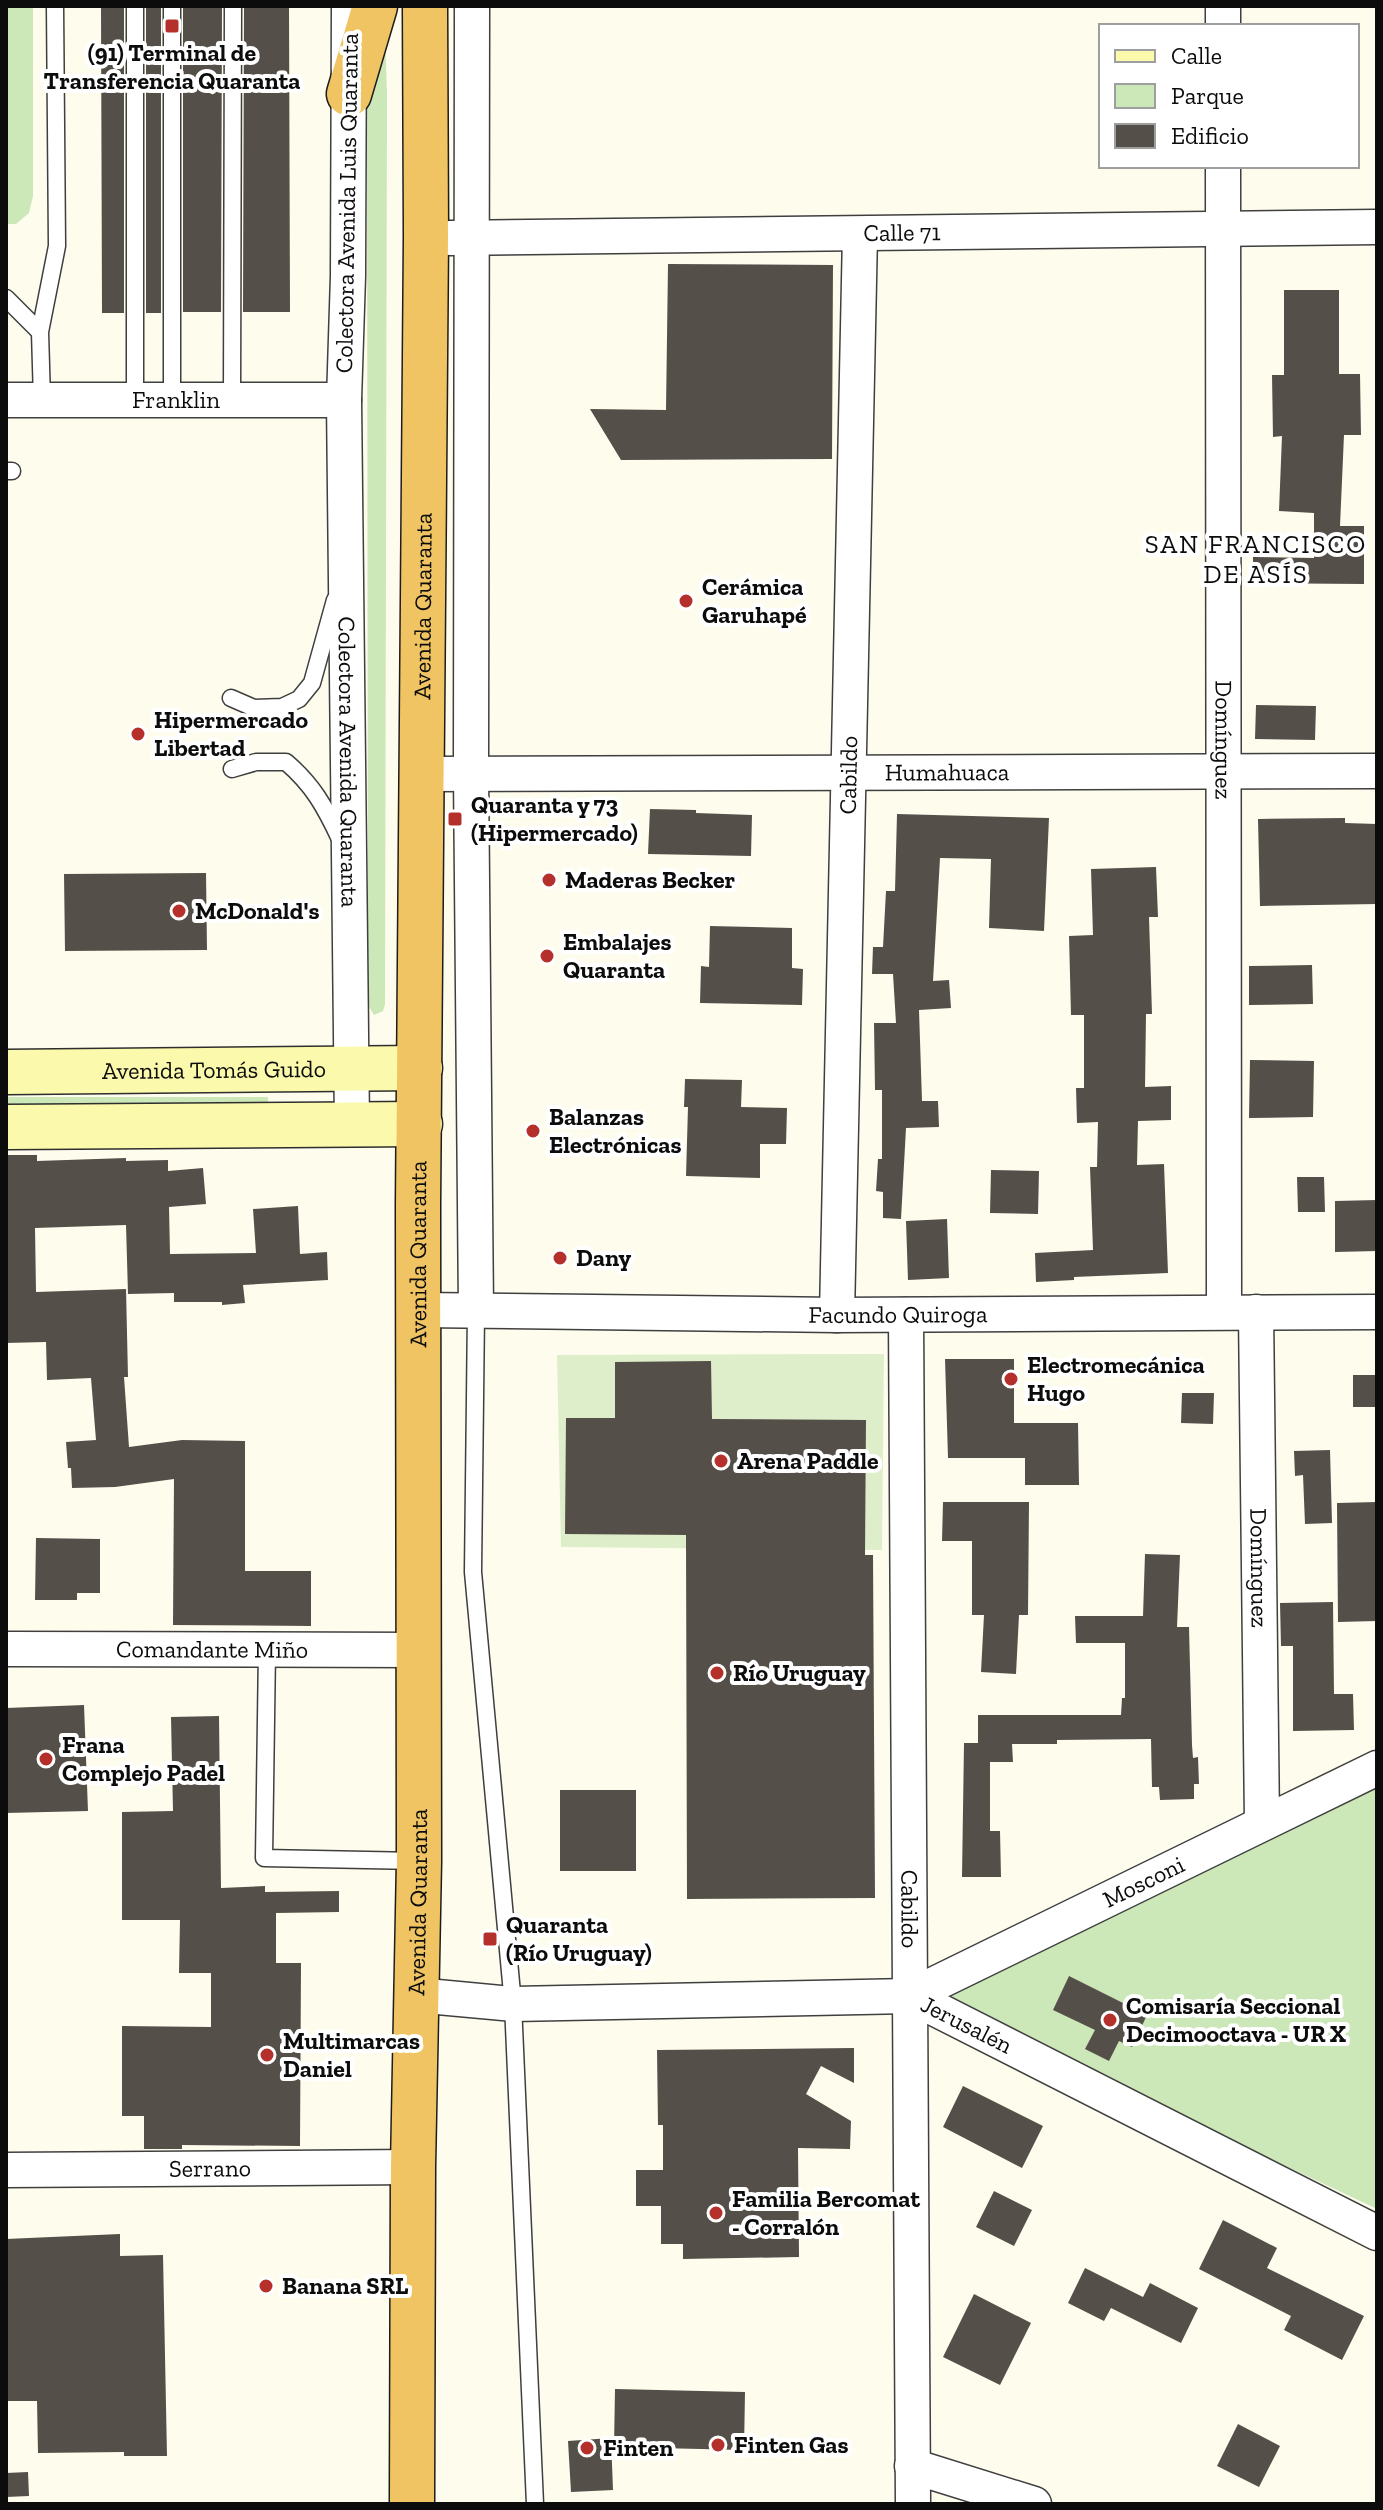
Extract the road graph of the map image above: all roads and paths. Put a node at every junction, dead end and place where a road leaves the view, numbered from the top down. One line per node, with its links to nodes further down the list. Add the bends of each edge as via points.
1 (55, 6): 17 (lane, via 57,246)
2 (135, 6): 20 (lane)
3 (172, 6): 21 (lane)
4 (233, 6): 22 (lane)
5 (349, 6): 9 (street, Colectora Avenida Luis Quaranta)
6 (375, 6): 9 (highway)
7 (425, 6): 14 (highway, Avenida Quaranta)
8 (472, 6): 15 (street)
9 (349, 94): 23 (street, Colectora Avenida Luis Quaranta)
10 (1223, 168): 12 (street, Domínguez)
11 (1377, 227): 12 (street, Calle 71)
12 (1223, 229): 13 (street, Calle 71); 29 (street, Domínguez)
13 (860, 234): 15 (street, Calle 71); 28 (street, Cabildo)
14 (426, 237): 15 (street, Calle 71); 30 (highway, Avenida Quaranta)
15 (471, 239): 31 (street)
16 (6, 298): 17 (lane)
17 (40, 332): 19 (lane)
18 (6, 400): 19 (street, Franklin)
19 (42, 400): 20 (street, Franklin)
20 (135, 400): 21 (street, Franklin)
21 (172, 400): 22 (street, Franklin)
22 (232, 400): 23 (street, Franklin)
23 (344, 400): 24 (street, Colectora Avenida Quaranta)
24 (346, 560): 25 (lane, via 312,683 299,699 282,707 254,708); 32 (street, Colectora Avenida Quaranta)
25 (231, 698)
26 (232, 769): 32 (lane, via 286,762 306,778 325,806)
27 (1377, 771): 29 (street, Humahuaca)
28 (849, 772): 29 (street, Humahuaca); 31 (street, Humahuaca); 43 (street, Cabildo)
29 (1223, 772): 41 (street, Domínguez)
30 (421, 774): 31 (street, Humahuaca); 33 (highway, Avenida Quaranta)
31 (471, 774): 40 (street)
32 (350, 858): 34 (street, Colectora Avenida Quaranta)
33 (420, 1068): 34 (main road, Avenida Tomás Guido); 36 (highway, Avenida Quaranta)
34 (352, 1069): 35 (main road, Avenida Tomás Guido); 37 (street, Colectora Avenida Quaranta)
35 (6, 1072)
36 (420, 1124): 37 (main road); 39 (highway, Avenida Quaranta)
37 (352, 1125): 38 (main road)
38 (6, 1127)
39 (420, 1310): 40 (street, Facundo Quiroga); 47 (highway, Avenida Quaranta)
40 (476, 1311): 43 (street, Facundo Quiroga); 53 (lane, via 473,1572)
41 (1240, 1312): 42 (street, Facundo Quiroga); 44 (street, Facundo Quiroga); 49 (street, Domínguez)
42 (1377, 1312)
43 (837, 1315): 44 (street, Facundo Quiroga)
44 (906, 1315): 52 (street, Cabildo)
45 (6, 1649): 46 (street, Comandante Miño)
46 (267, 1650): 47 (street, Comandante Miño); 50 (lane, via 264,1858)
47 (419, 1650): 50 (highway, Avenida Quaranta)
48 (1377, 1768): 49 (street, Mosconi)
49 (1262, 1823): 52 (street, Mosconi)
50 (419, 1861): 51 (highway, Avenida Quaranta)
51 (416, 1995): 53 (street, Jerusalén); 54 (highway, Avenida Quaranta)
52 (910, 1996): 53 (street, Jerusalén); 56 (street, Jerusalén); 57 (street, Cabildo)
53 (513, 2004): 59 (lane)
54 (413, 2167): 55 (street, Serrano); 58 (highway, Avenida Quaranta)
55 (6, 2170)
56 (1377, 2233)
57 (912, 2466): 60 (street, Cabildo); 61 (street)
58 (412, 2504)
59 (535, 2504)
60 (913, 2504)
61 (1034, 2504)

